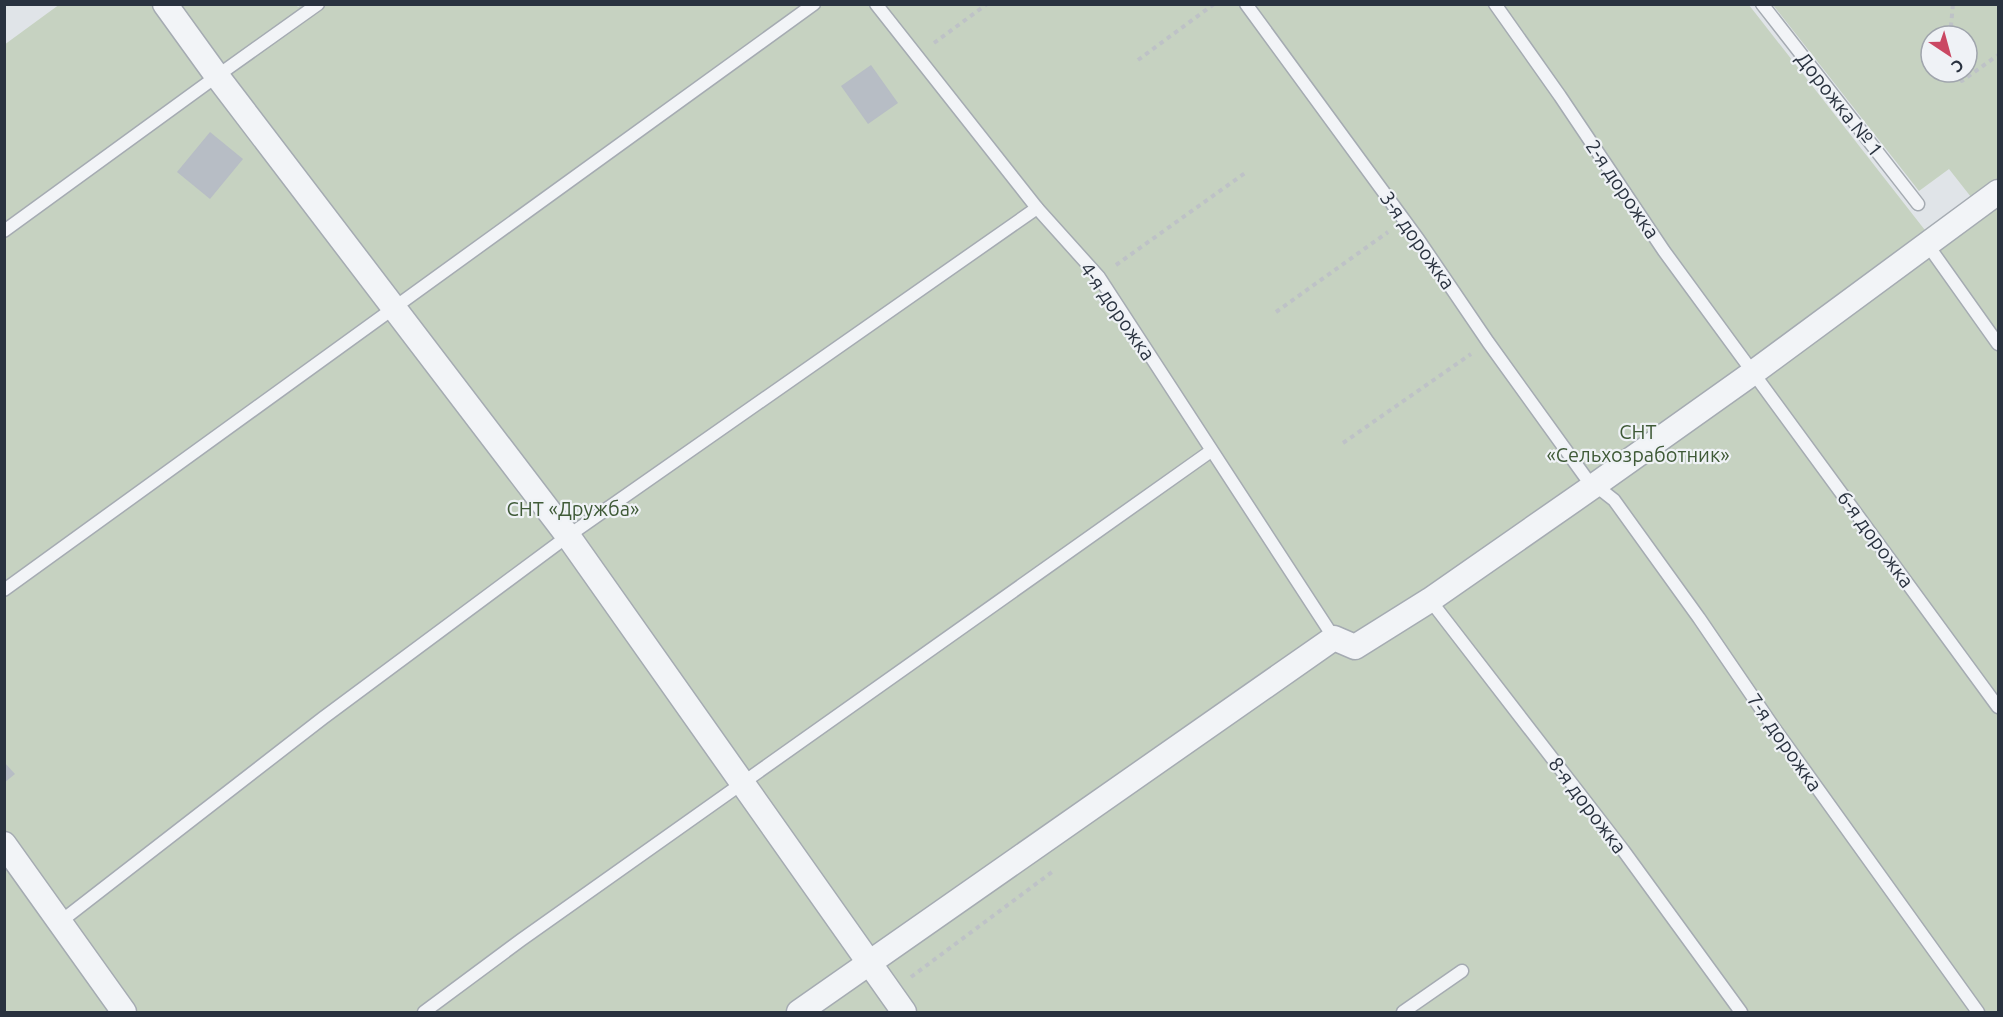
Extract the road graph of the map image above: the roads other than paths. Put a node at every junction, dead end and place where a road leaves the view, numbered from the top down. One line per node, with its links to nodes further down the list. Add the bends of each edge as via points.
1 (165, 4): 8 (street)
2 (318, 4): 8 (lane)
3 (814, 4): 14 (lane)
4 (876, 4): 11 (lane, 4-я дорожка)
5 (1246, 4): 18 (lane, 3-я дорожка)
6 (1495, 4): 16 (lane, 2-я дорожка, via 1664,251)
7 (1762, 4): 10 (lane, Дорожка № 1)
8 (217, 76): 12 (lane); 14 (street)
9 (1998, 192): 13 (street)
10 (1918, 204)
11 (1037, 208): 17 (lane, 4-я дорожка, via 1099,277); 19 (lane)
12 (4, 231)
13 (1927, 244): 15 (lane); 16 (street)
14 (396, 308): 19 (street); 20 (lane)
15 (1998, 344)
16 (1754, 372): 18 (street); 23 (lane, 6-я дорожка)
17 (1212, 451): 22 (lane, 4-я дорожка); 24 (lane)
18 (1590, 481): 21 (street); 35 (lane, 7-я дорожка, via 1614,500)
19 (568, 536): 24 (street); 26 (lane, via 323,718)
20 (4, 590)
21 (1430, 600): 22 (street, via 1355,647); 34 (lane, 8-я дорожка, via 1623,850)
22 (1334, 638): 27 (street)
23 (1998, 707)
24 (743, 783): 27 (street); 30 (lane)
25 (4, 844): 26 (street)
26 (60, 922): 29 (street)
27 (868, 963): 31 (street); 32 (street)
28 (1462, 971): 33 (lane)
29 (124, 1012)
30 (424, 1012)
31 (799, 1012)
32 (904, 1012)
33 (1403, 1012)
34 (1741, 1012)
35 (1978, 1012)

